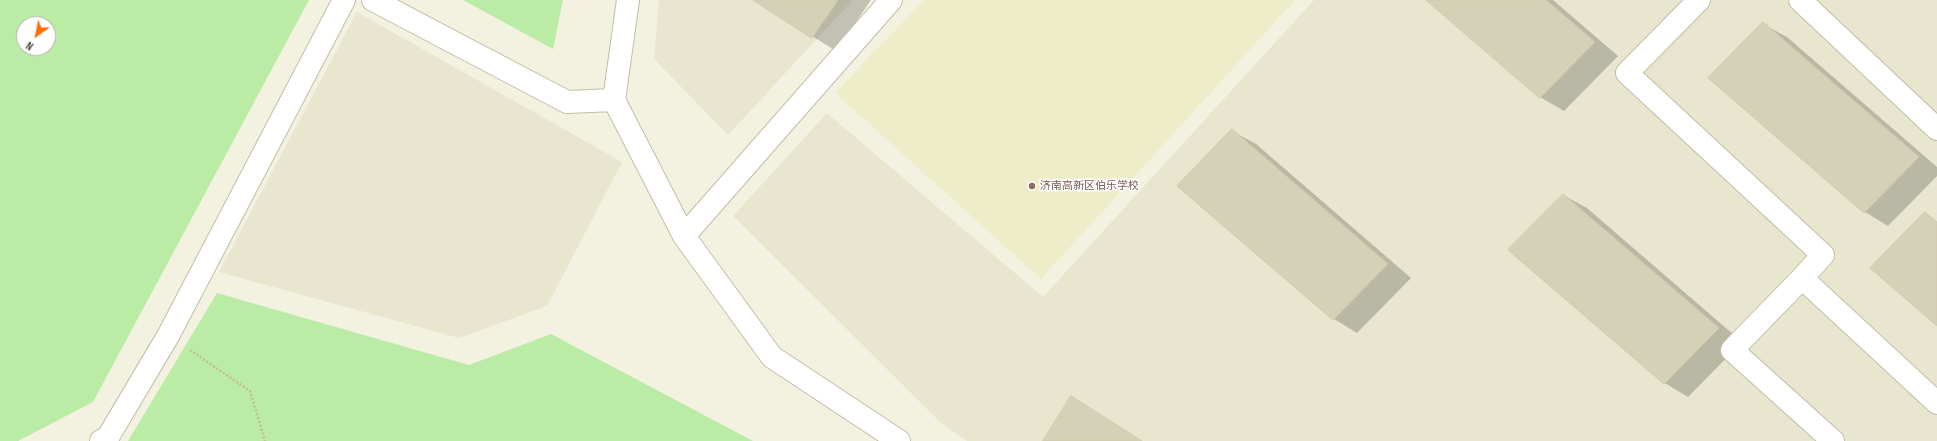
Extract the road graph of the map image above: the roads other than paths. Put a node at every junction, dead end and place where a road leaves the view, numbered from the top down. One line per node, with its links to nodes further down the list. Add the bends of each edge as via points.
1 (344, 0): 12 (street, via 168,336 108,437)
2 (373, 0): 7 (street, via 568,102)
3 (628, 0): 7 (street)
4 (891, 0): 9 (street)
5 (1699, 0): 10 (street, via 1626,73 1823,255)
6 (1800, 0): 8 (street)
7 (614, 100): 9 (street)
8 (1937, 129)
9 (684, 236): 13 (street, via 772,357)
10 (1802, 278): 11 (street); 14 (street, via 1732,350)
11 (1937, 403)
12 (101, 441)
13 (899, 441)
14 (1832, 441)

